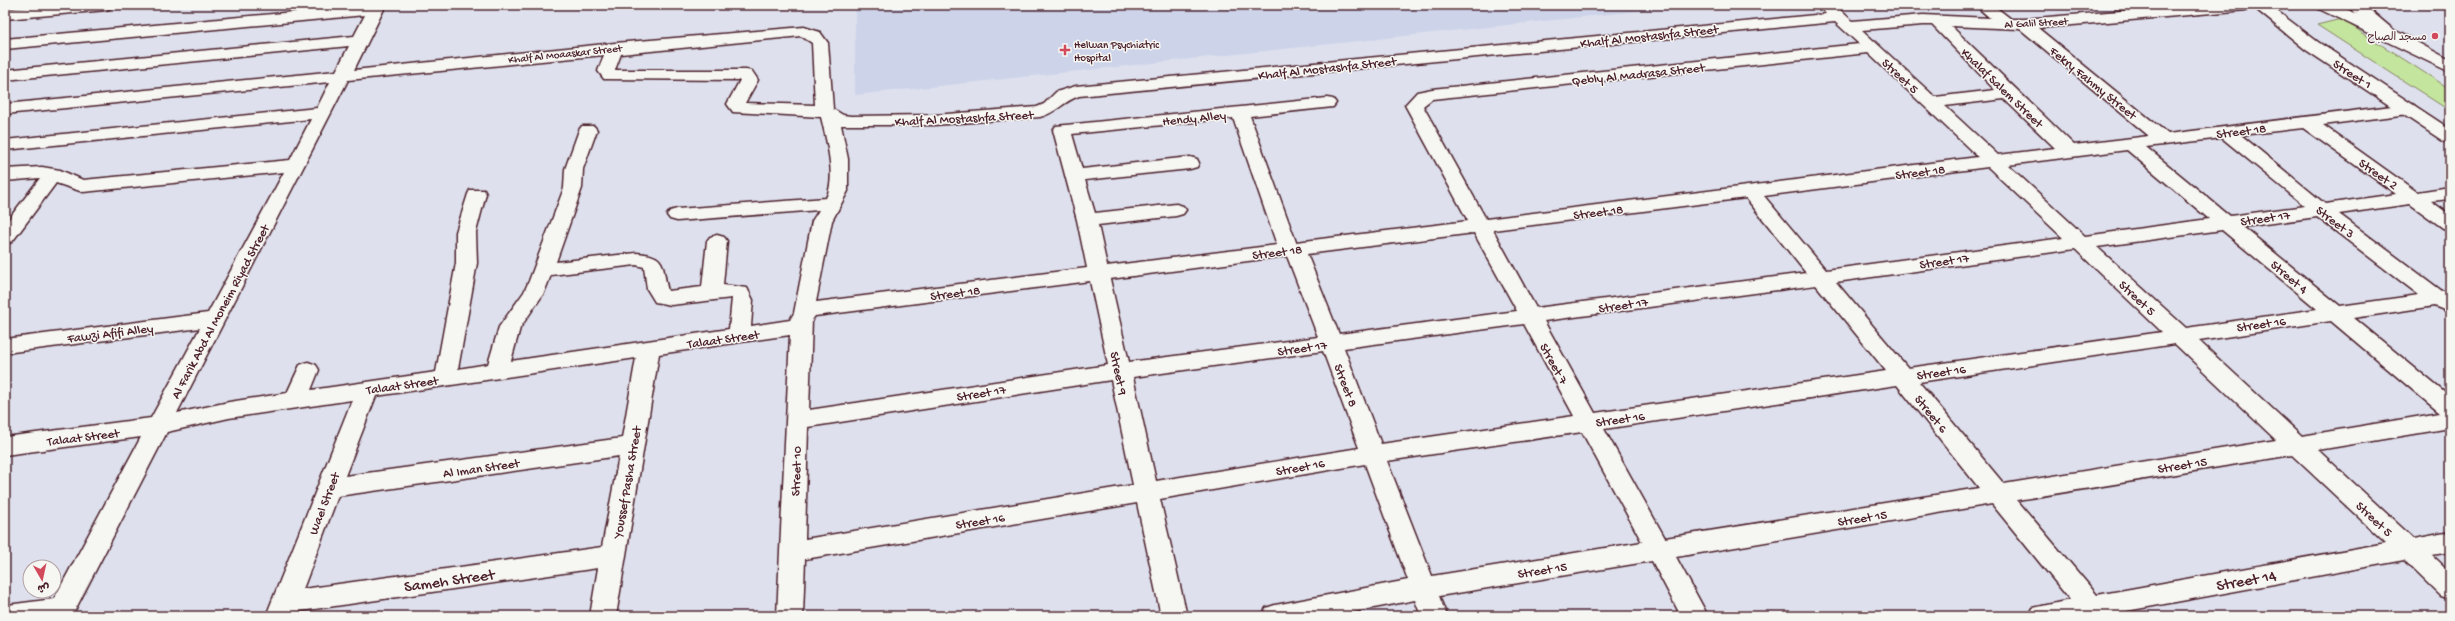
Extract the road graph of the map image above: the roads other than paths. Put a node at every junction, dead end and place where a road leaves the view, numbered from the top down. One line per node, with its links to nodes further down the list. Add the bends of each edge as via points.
1 (107, 5): 10 (street)
2 (1910, 5): 14 (street, Khalaf Salem Street)
3 (1983, 5): 15 (street, Fekry Fahmy Street)
4 (2090, 5): 13 (street)
5 (2247, 5): 13 (street, Al Galil Street)
6 (2258, 5): 29 (street, Street 1, via 2312,46)
7 (2323, 5): 17 (street)
8 (2354, 5): 17 (street)
9 (377, 7): 18 (street, Al Farik Abd Al Moneim Riyad Street); 19 (street)
10 (27, 9): 11 (street); 16 (street)
11 (5, 14)
12 (1838, 16): 14 (street, Al Galil Street); 21 (street, Street 5); 33 (street, Khalf Al Mostashfa Street, via 1076,91 1062,96 1050,108 1040,112 904,121 851,121)
13 (2109, 17): 15 (street, Al Galil Street)
14 (1930, 20): 15 (street, Al Galil Street); 25 (street, Khalaf Salem Street)
15 (2016, 24): 39 (street, Fekry Fahmy Street)
16 (5, 32)
17 (2394, 37): 22 (street)
18 (360, 40): 23 (street); 24 (street, Al Farik Abd Al Moneim Riyad Street)
19 (5, 44)
20 (615, 48): 24 (street, Khalf Al Moaaskar Street); 33 (street, Khalf Al Moaaskar Street, via 789,31 811,33 818,37 820,43); 33 (street, Khalf Al Mostashfa Street, via 606,71 610,75 746,75 749,80 736,104 739,108)
21 (1872, 48): 27 (street, Street 5); 30 (street, Qebly Al Madrasa Street, via 1432,94 1417,100 1414,105)
22 (2450, 67)
23 (5, 75)
24 (342, 77): 28 (street, Khalf Al Moaaskar Street); 32 (street, Al Farik Abd Al Moneim Riyad Street)
25 (2009, 93): 27 (street); 42 (street, Khalaf Salem Street)
26 (1327, 103): 31 (street, Hendy Alley)
27 (1931, 103): 43 (street, Street 5)
28 (5, 109)
29 (2408, 109): 34 (street, Street 18); 38 (street, Street 1)
30 (1416, 110): 60 (street, Street 7)
31 (1240, 112): 36 (street, Hendy Alley); 64 (street, Street 8, via 1287,245)
32 (323, 113): 41 (street); 45 (street, Al Farik Abd Al Moneim Riyad Street)
33 (827, 114): 53 (street, Street 10, via 840,166 839,191)
34 (2307, 122): 37 (street, Street 18); 52 (street, Street 2)
35 (588, 130): 65 (street, via 574,169 573,188)
36 (1062, 130): 48 (street, Street 9)
37 (2226, 132): 39 (street, Street 18); 55 (street, Street 3)
38 (2450, 137)
39 (2165, 140): 40 (street, Street 18)
40 (2131, 144): 42 (street, Street 18); 58 (street, Street 4)
41 (5, 145)
42 (2070, 152): 43 (street, Street 18)
43 (1993, 161): 49 (street, Street 18); 63 (street, Street 5)
44 (1190, 163): 48 (street)
45 (296, 165): 46 (street, via 83,186 70,184); 72 (street, Al Farik Abd Al Moneim Riyad Street)
46 (53, 174): 47 (street); 61 (street)
47 (5, 175)
48 (1075, 175): 57 (street, Street 9)
49 (1751, 192): 60 (street, Street 18); 67 (street, Street 6)
50 (2450, 192): 52 (street, Street 17)
51 (477, 194): 83 (street, via 469,220 465,245 468,254 454,317)
52 (2413, 198): 55 (street, Street 17); 59 (street, Street 2)
53 (832, 203): 56 (street); 73 (street, Street 10, via 822,221)
54 (1176, 210): 57 (street)
55 (2321, 210): 58 (street, Street 17); 69 (street, Street 3)
56 (677, 215)
57 (1088, 220): 66 (street, Street 9)
58 (2226, 223): 63 (street, Street 17); 70 (street, Street 4)
59 (2450, 224)
60 (1480, 226): 64 (street, Street 18); 71 (street, Street 7)
61 (6, 235)
62 (717, 241): 68 (street)
63 (2080, 242): 67 (street, Street 17); 75 (street, Street 5)
64 (1291, 250): 66 (street, Street 18); 76 (street, Street 8, via 1298,256)
65 (542, 270): 68 (street, via 643,259 653,263 662,297); 80 (street, via 534,293 510,327)
66 (1099, 274): 73 (street, Street 18); 81 (street, Street 9)
67 (1820, 277): 71 (street, Street 17); 82 (street, Street 6)
68 (712, 293): 74 (street, via 735,291 743,296)
69 (2446, 301): 70 (street, Street 16)
70 (2334, 313): 75 (street, Street 16); 86 (street, Street 4)
71 (1530, 316): 76 (street, Street 17); 89 (street, Street 7)
72 (215, 319): 77 (street, Fawzi Afifi Alley); 90 (street, Al Farik Abd Al Moneim Riyad Street)
73 (802, 319): 74 (street, Talaat Street); 87 (street, Street 10)
74 (739, 335): 78 (street, Talaat Street)
75 (2180, 335): 82 (street, Street 16); 92 (street, Street 5)
76 (1332, 343): 81 (street, Street 17); 94 (street, Street 8)
77 (5, 346)
78 (650, 348): 80 (street, Talaat Street); 91 (street, Youssef Pasha Street)
79 (308, 370): 85 (street)
80 (497, 371): 83 (street, Talaat Street)
81 (1120, 371): 87 (street, Street 17); 96 (street, Street 9)
82 (1902, 376): 89 (street, Street 16); 97 (street, Street 6)
83 (446, 378): 84 (street, Talaat Street)
84 (367, 390): 85 (street, Talaat Street); 95 (street, Wael Street)
85 (295, 400): 90 (street, Talaat Street, via 223,411)
86 (2450, 409)
87 (797, 420): 101 (street, Street 10)
88 (2450, 420): 92 (street, Street 15)
89 (1588, 422): 94 (street, Street 16); 100 (street, Street 7)
90 (158, 426): 93 (street, Talaat Street); 106 (street, Al Farik Abd Al Moneim Riyad Street)
91 (633, 445): 95 (street, Al Iman Street); 102 (street, Youssef Pasha Street)
92 (2297, 445): 97 (street, Street 15); 99 (street, Street 5)
93 (5, 446)
94 (1373, 454): 96 (street, Street 16); 103 (street, Street 8)
95 (329, 488): 105 (street, Wael Street)
96 (1147, 492): 101 (street, Street 16); 111 (street, Street 9)
97 (1998, 494): 100 (street, Street 15); 107 (street, Street 6)
98 (2450, 542): 99 (street, Street 14)
99 (2409, 549): 104 (street, Street 5); 107 (street, Street 14)
100 (1658, 550): 103 (street, Street 15); 114 (street, Street 7)
101 (792, 551): 110 (street, Street 10)
102 (614, 556): 105 (street, Sameh Street); 109 (street, Youssef Pasha Street)
103 (1424, 588): 112 (street, Street 15); 113 (street, Street 8)
104 (2450, 588)
105 (282, 609)
106 (60, 612): 108 (street)
107 (2094, 612): 115 (street, Street 14)
108 (7, 616)
109 (603, 616)
110 (790, 616)
111 (1174, 616)
112 (1275, 616)
113 (1434, 616)
114 (1695, 616)
115 (2042, 616)

